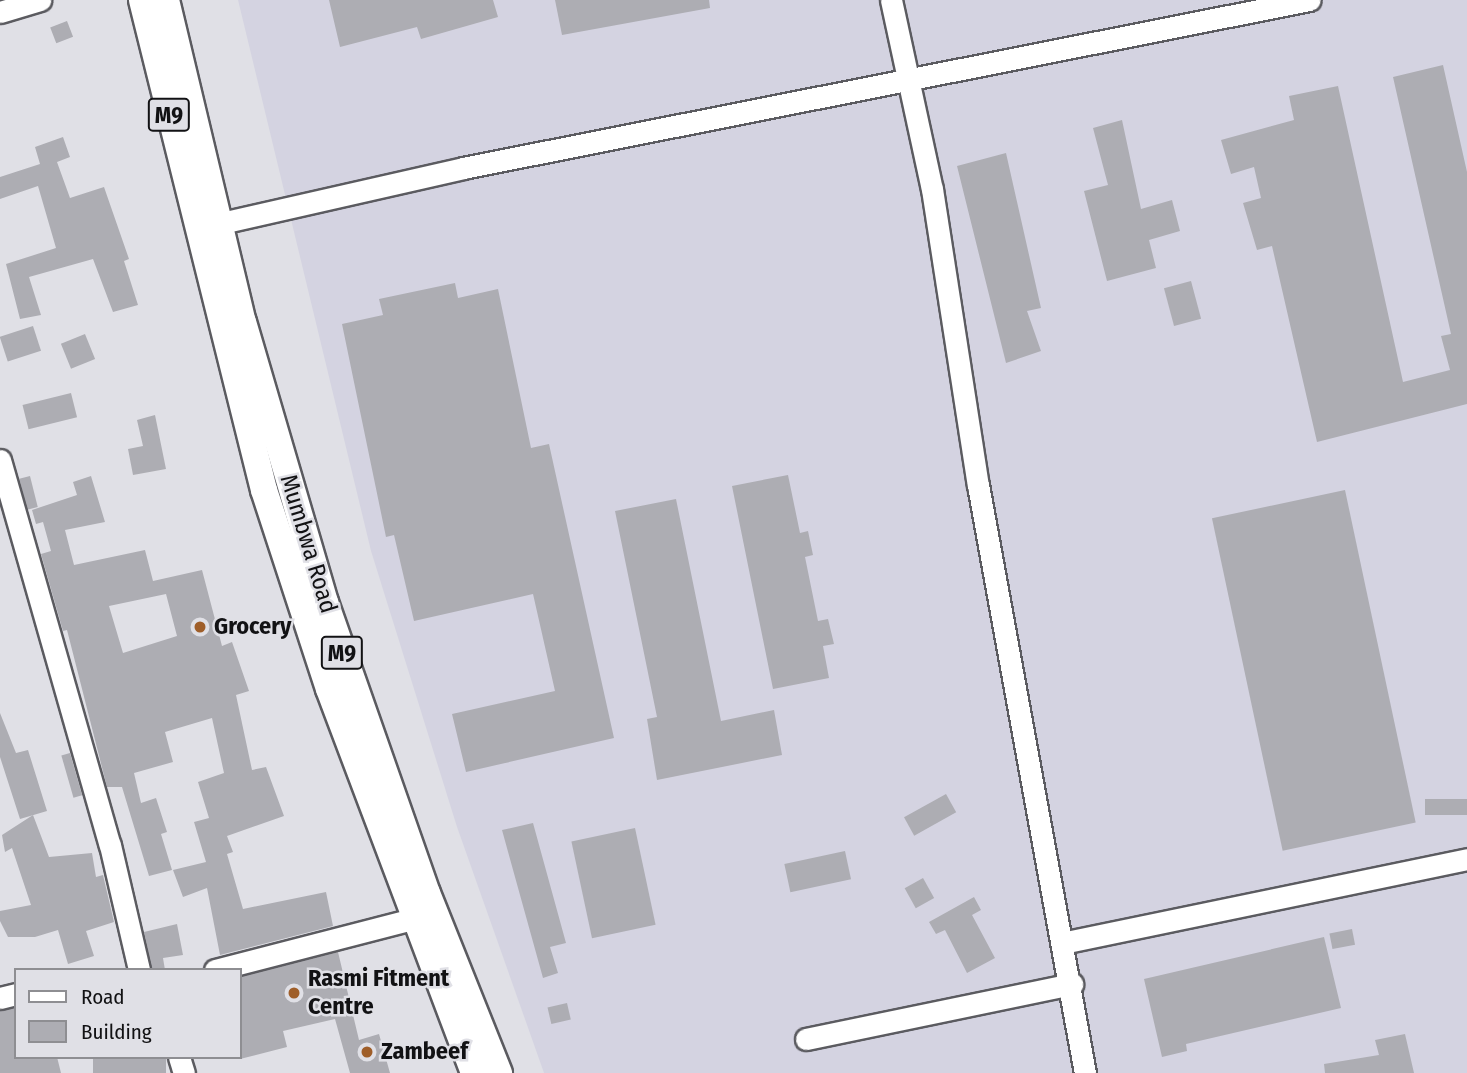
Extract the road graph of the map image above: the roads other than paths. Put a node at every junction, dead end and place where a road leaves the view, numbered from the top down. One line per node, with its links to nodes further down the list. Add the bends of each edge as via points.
1 (40, 0): 6 (street)
2 (142, 0): 8 (main road, Mumbwa Road / M9)
3 (166, 0): 8 (main road, Mumbwa Road / M9)
4 (891, 0): 7 (street)
5 (1309, 0): 7 (street)
6 (0, 12)
7 (908, 78): 8 (street, via 451,170); 12 (street, via 959,343 978,485 1047,882)
8 (207, 227): 11 (main road, Mumbwa Road / M9, via 264,490 295,588); 18 (main road, Mumbwa Road / M9, via 325,601 427,893)
9 (0, 460): 13 (street, via 106,833)
10 (1467, 859): 12 (street)
11 (416, 918): 14 (street); 17 (main road, Mumbwa Road / M9)
12 (1062, 943): 15 (street)
13 (139, 968)
14 (223, 968)
15 (1072, 984): 16 (street); 19 (street)
16 (806, 1039)
17 (474, 1073)
18 (499, 1073)
19 (1086, 1073)

